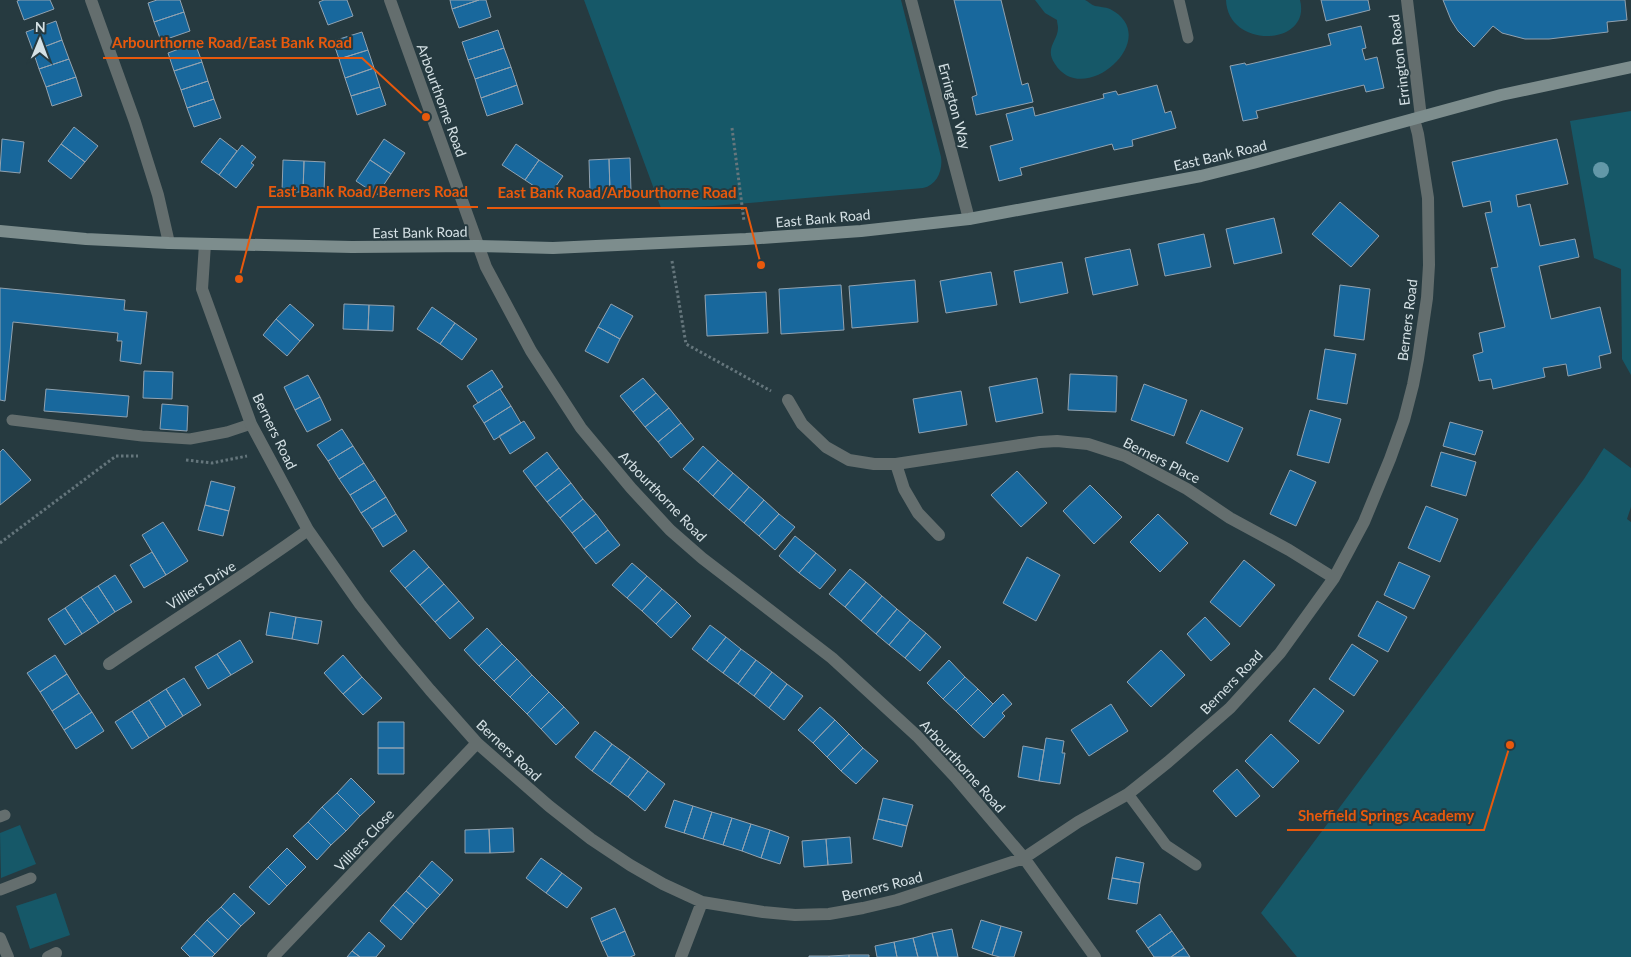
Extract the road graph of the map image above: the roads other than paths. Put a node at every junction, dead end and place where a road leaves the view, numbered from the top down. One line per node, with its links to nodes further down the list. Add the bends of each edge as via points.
1 (91, 0): 11 (street, via 138,131 158,195)
2 (390, 0): 13 (street, Arbourthorne Road)
3 (911, 0): 9 (street, Errington Way)
4 (1179, 0): 6 (lane)
5 (1407, 0): 8 (street, Errington Road)
6 (1188, 38)
7 (1631, 67): 8 (street, East Bank Road, via 1500,95)
8 (1417, 118): 9 (street, East Bank Road, via 1201,176); 20 (street, Berners Road, via 1428,198 1429,265 1418,359 1404,420 1390,459 1364,522)
9 (970, 219): 13 (street, East Bank Road, via 746,239 553,248)
10 (0, 231): 11 (street, East Bank Road)
11 (168, 243): 12 (street, East Bank Road)
12 (205, 244): 13 (street, East Bank Road, via 352,248); 16 (street, Berners Road, via 202,289)
13 (477, 246): 24 (street, Arbourthorne Road, via 493,283 551,383 581,428 631,488 670,530 702,558 832,658 877,698 957,779)
14 (788, 400): 17 (street, Berners Place, via 802,424 826,447 849,460)
15 (12, 420): 16 (lane, via 190,439)
16 (251, 424): 18 (street, Berners Road)
17 (896, 464): 19 (street, via 904,489 918,513); 20 (street, Berners Place, via 1040,442 1088,444 1126,456 1187,489 1230,518)
18 (308, 530): 21 (street, Villiers Drive); 22 (street, Berners Road, via 360,604)
19 (939, 535)
20 (1334, 578): 23 (street, Berners Road, via 1280,653 1230,708)
21 (109, 664)
22 (477, 743): 28 (street, Berners Road, via 591,839 663,884); 31 (street, Villiers Close)
23 (1128, 794): 24 (street, Berners Road); 25 (lane, via 1166,845)
24 (1024, 858): 28 (street, Berners Road, via 897,900 829,914 763,912); 33 (street, Arbourthorne Road)
25 (1196, 865)
26 (31, 878): 27 (lane)
27 (0, 890)
28 (702, 902): 32 (street)
29 (0, 938): 30 (street)
30 (8, 957)
31 (273, 957)
32 (681, 957)
33 (1095, 957)

